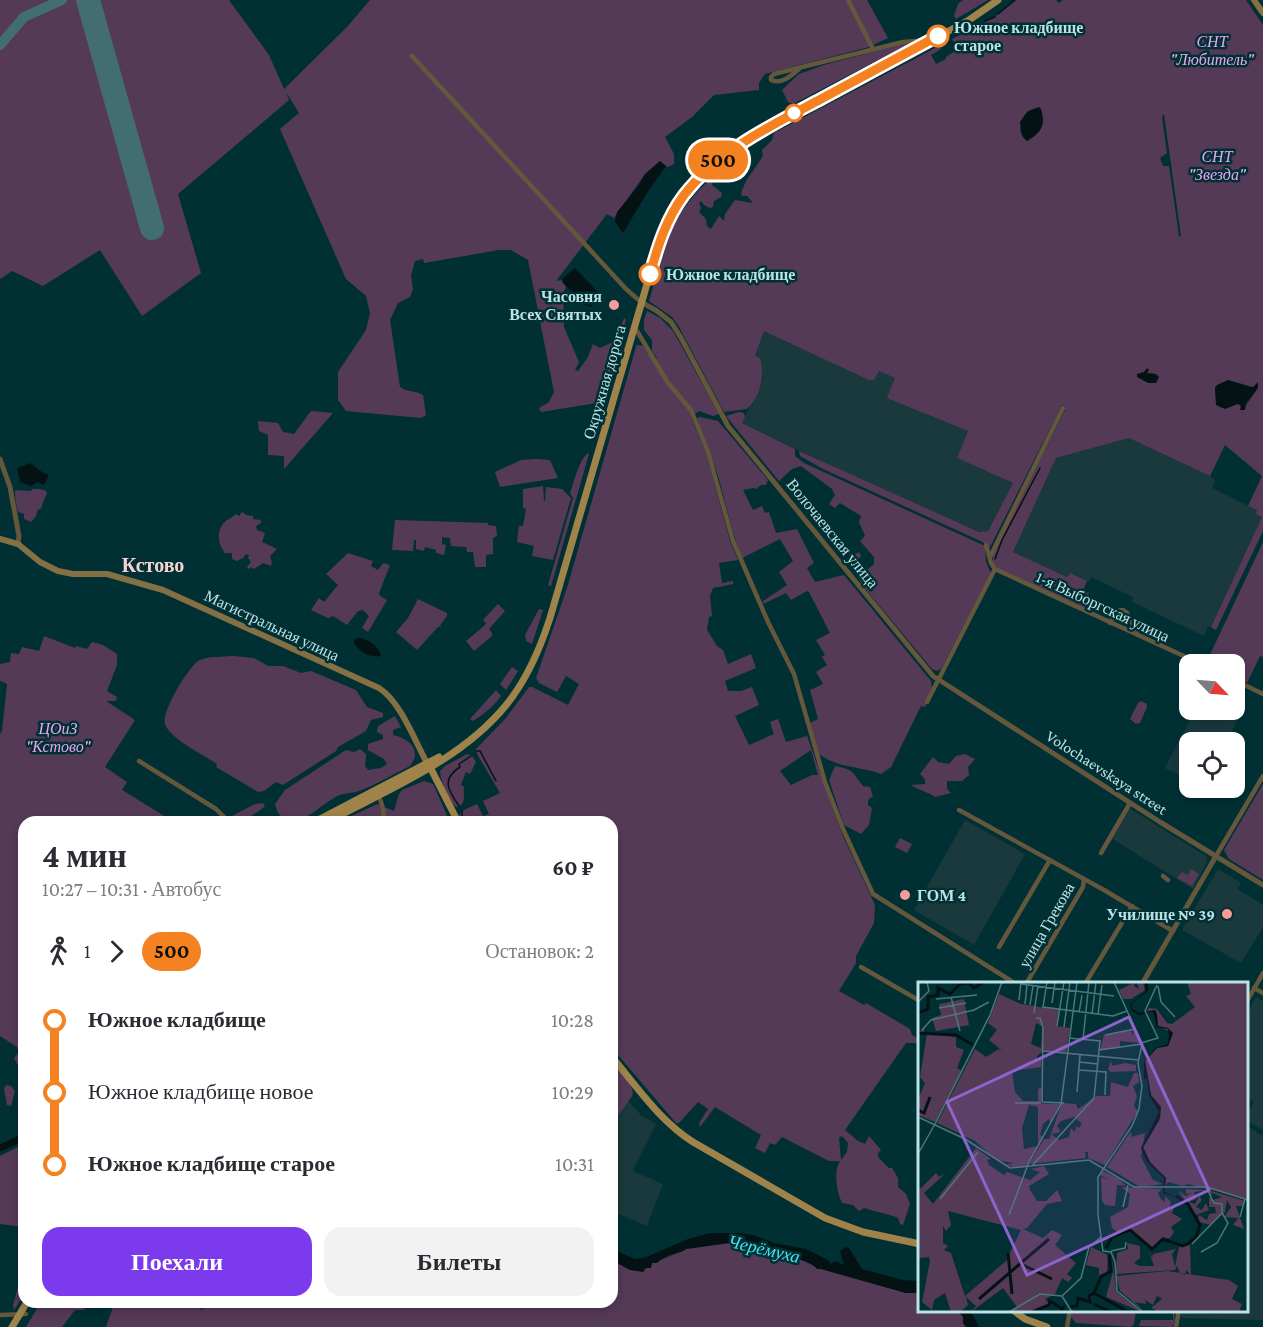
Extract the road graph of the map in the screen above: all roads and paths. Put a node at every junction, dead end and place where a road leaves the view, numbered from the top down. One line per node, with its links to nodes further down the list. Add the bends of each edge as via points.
1 (848, 0): 6 (street)
2 (998, 0): 5 (main road, Окружная дорога)
3 (1254, 0): 4 (main road)
4 (1263, 13)
5 (930, 40): 6 (street); 9 (main road, Окружная дорога, via 751,138 713,165 685,194 669,219)
6 (873, 49): 8 (street)
7 (412, 56): 9 (street)
8 (800, 68): 8 (street, via 774,74 771,80 785,79)
9 (641, 302): 10 (main road, Окружная дорога); 21 (street, Волочаевская улица, via 671,322 729,427)
10 (634, 326): 26 (main road, Окружная дорога, via 538,651 526,676 495,718); 48 (street, via 672,388 691,410 708,453 733,541 794,674 825,782 874,895)
11 (1063, 408): 16 (street)
12 (0, 459): 14 (street, via 10,487)
13 (0, 539): 14 (main road)
14 (18, 544): 26 (main road, Магистральная улица, via 58,571 115,576 170,592 379,688 395,704)
15 (986, 545): 16 (street)
16 (990, 557): 17 (street)
17 (995, 569): 18 (street, 1-я Выборгская улица); 21 (street)
18 (1110, 623): 19 (street, 1-я Выборгская улица); 19 (street, via 1116,611 1123,610)
19 (1139, 636): 20 (street, 1-я Выборгская улица)
20 (1179, 654)
21 (938, 680): 24 (street); 29 (street, Volochaevskaya street)
22 (1245, 685): 23 (street)
23 (1263, 694)
24 (927, 702)
25 (139, 761): 31 (street)
26 (429, 765): 28 (main road, Окружная дорога); 32 (main road, Окружная дорога); 35 (main road)
27 (1263, 776): 37 (street)
28 (378, 795): 33 (main road, Окружная дорога); 34 (street)
29 (1130, 803): 36 (street); 37 (street, Volochaevskaya street)
30 (959, 810): 38 (street)
31 (223, 816)
32 (326, 816)
33 (338, 816)
34 (384, 816)
35 (455, 816)
36 (1101, 853)
37 (1216, 856): 42 (street, Volochaevskaya street); 44 (street)
38 (1050, 860): 40 (street); 45 (street)
39 (1163, 876): 41 (street)
40 (1084, 879): 43 (street); 49 (street, улица Грекова)
41 (1168, 880)
42 (1263, 885)
43 (1132, 906): 44 (street); 50 (street)
44 (1173, 931): 51 (street)
45 (999, 947)
46 (861, 967): 55 (street)
47 (1263, 973): 52 (street)
48 (1013, 982)
49 (1027, 982)
50 (1086, 982)
51 (1143, 982)
52 (1254, 988): 53 (street); 54 (street)
53 (1263, 993)
54 (1248, 999)
55 (918, 1000)
56 (618, 1064): 57 (main road, via 679,1132 831,1221)
57 (918, 1244)
58 (25, 1308): 64 (main road)
59 (28, 1308): 64 (main road)
60 (1015, 1312): 67 (main road)
61 (1070, 1312): 68 (street)
62 (1179, 1312): 69 (street)
63 (0, 1315): 64 (street)
64 (23, 1315): 65 (main road); 66 (main road)
65 (12, 1327)
66 (18, 1327)
67 (1047, 1327)
68 (1067, 1327)
69 (1176, 1327)

